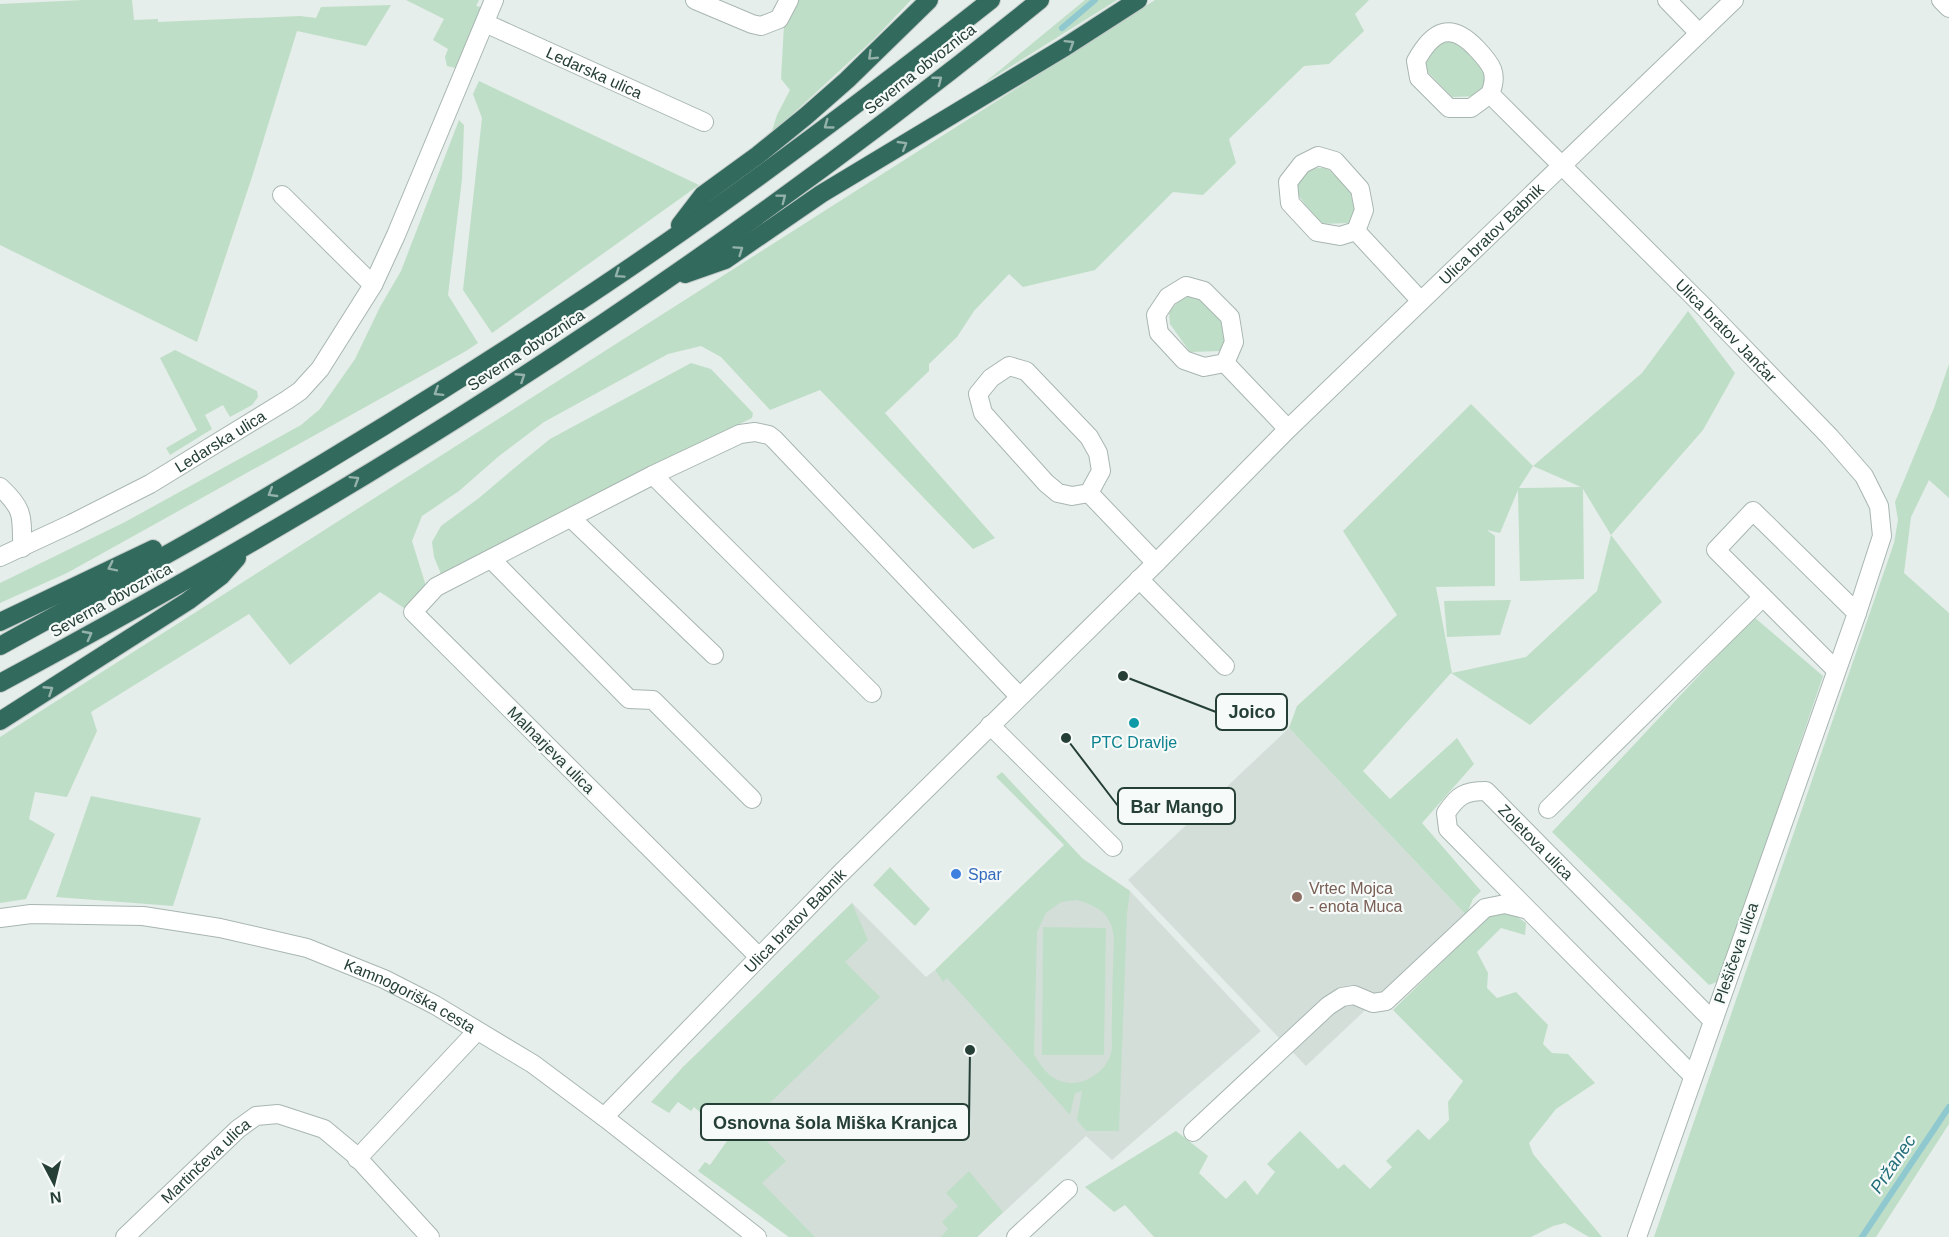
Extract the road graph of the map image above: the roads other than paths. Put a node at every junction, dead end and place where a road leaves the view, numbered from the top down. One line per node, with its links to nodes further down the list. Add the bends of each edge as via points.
1 (494, 0): 12 (street, Ledarska ulica)
2 (695, 0): 3 (street, via 760,26 779,19)
3 (789, 0)
4 (929, 0): 19 (highway, one-way to 19, via 806,116 703,195)
5 (991, 0): 19 (highway, Severna obvoznica, one-way to 19, via 848,111)
6 (1040, 0): 20 (highway, Severna obvoznica, one-way to 6, via 893,115)
7 (1138, 0): 20 (highway, one-way to 7, via 725,261 821,194)
8 (1666, 0): 13 (street)
9 (1734, 0): 13 (street, Ulica bratov Babnik)
10 (1941, 0): 11 (street)
11 (1949, 8)
12 (485, 23): 15 (street, Ledarska ulica); 21 (street, Ledarska ulica)
13 (1700, 33): 16 (street, Ulica bratov Babnik)
14 (1490, 94): 14 (street, via 1471,108 1449,108 1419,78 1416,61 1424,46 1438,34 1451,31 1466,37 1491,64 1495,83); 16 (street)
15 (704, 122)
16 (1562, 166): 22 (street, Ulica bratov Babnik); 28 (street, Ulica bratov Jančar, via 1830,437 1864,476)
17 (282, 195): 21 (street)
18 (1356, 231): 18 (street, via 1340,236 1317,232 1290,203 1288,182 1302,164 1318,156 1335,161 1360,189 1364,210); 22 (street)
19 (668, 241): 30 (highway, Severna obvoznica, one-way to 30, via 550,321)
20 (666, 280): 31 (highway, Severna obvoznica, one-way to 20, via 495,394)
21 (373, 285): 32 (street, Ledarska ulica, via 320,369 300,391 150,484)
22 (1420, 300): 24 (street, Ulica bratov Babnik)
23 (1225, 363): 23 (street, via 1204,367 1184,360 1159,333 1156,315 1168,297 1186,286 1204,291 1230,317 1234,342); 24 (street)
24 (1288, 429): 35 (street, Ulica bratov Babnik)
25 (653, 475): 29 (street, Malnarjeva ulica); 45 (street); 46 (street, Malnarjeva ulica, via 740,434 769,435)
26 (0, 487): 32 (street, via 19,508)
27 (1089, 493): 27 (street, via 1058,493 983,413 978,394 991,378 1009,366 1026,371 1089,437 1098,453 1101,471); 35 (street)
28 (1880, 506): 38 (street, Plešičeva ulica, via 1882,536)
29 (571, 518): 34 (street, Malnarjeva ulica); 41 (street)
30 (225, 521): 39 (highway, one-way to 39, via 116,565); 40 (highway, Severna obvoznica)
31 (251, 543): 44 (highway, Severna obvoznica, one-way to 31); 47 (highway, one-way to 31, via 188,601 221,576)
32 (22, 548): 33 (street, Ledarska ulica)
33 (0, 557)
34 (491, 559): 49 (street, via 628,699 653,700); 54 (street, Malnarjeva ulica, via 436,587 413,612)
35 (1156, 563): 36 (street, Ulica bratov Babnik)
36 (1139, 579): 42 (street); 46 (street, Ulica bratov Babnik)
37 (1763, 597): 38 (street, via 1716,550 1753,511); 43 (street); 50 (street)
38 (1857, 613): 43 (street, Plešičeva ulica)
39 (0, 622)
40 (0, 646)
41 (714, 655)
42 (1225, 666)
43 (1836, 670): 55 (street, Plešičeva ulica)
44 (0, 683)
45 (872, 693)
46 (1019, 696): 48 (street, Ulica bratov Babnik)
47 (0, 721)
48 (990, 726): 51 (street); 54 (street, Ulica bratov Babnik)
49 (752, 799)
50 (1548, 809)
51 (1113, 847)
52 (1527, 910): 55 (street, Zoletova ulica, via 1448,829 1446,813 1455,799 1472,791 1486,791); 57 (street, Zoletova ulica); 59 (street, via 1505,904 1485,908 1386,1001 1373,1003 1354,996 1335,1001)
53 (0, 918): 56 (street, Kamnogoriška cesta, via 32,914 143,916 308,948 384,979)
54 (758, 956): 58 (street, Ulica bratov Babnik)
55 (1713, 1021): 57 (street, Plešičeva ulica)
56 (477, 1031): 58 (street, Kamnogoriška cesta, via 533,1065); 60 (street)
57 (1693, 1076): 66 (street, Plešičeva ulica)
58 (603, 1117): 64 (street, Kamnogoriška cesta)
59 (1193, 1132)
60 (357, 1159): 62 (street, Martinčeva ulica, via 324,1129 278,1114 256,1116); 63 (street, Martinčeva ulica)
61 (1068, 1189): 65 (street)
62 (125, 1237)
63 (430, 1237)
64 (757, 1237)
65 (1016, 1237)
66 (1637, 1237)

